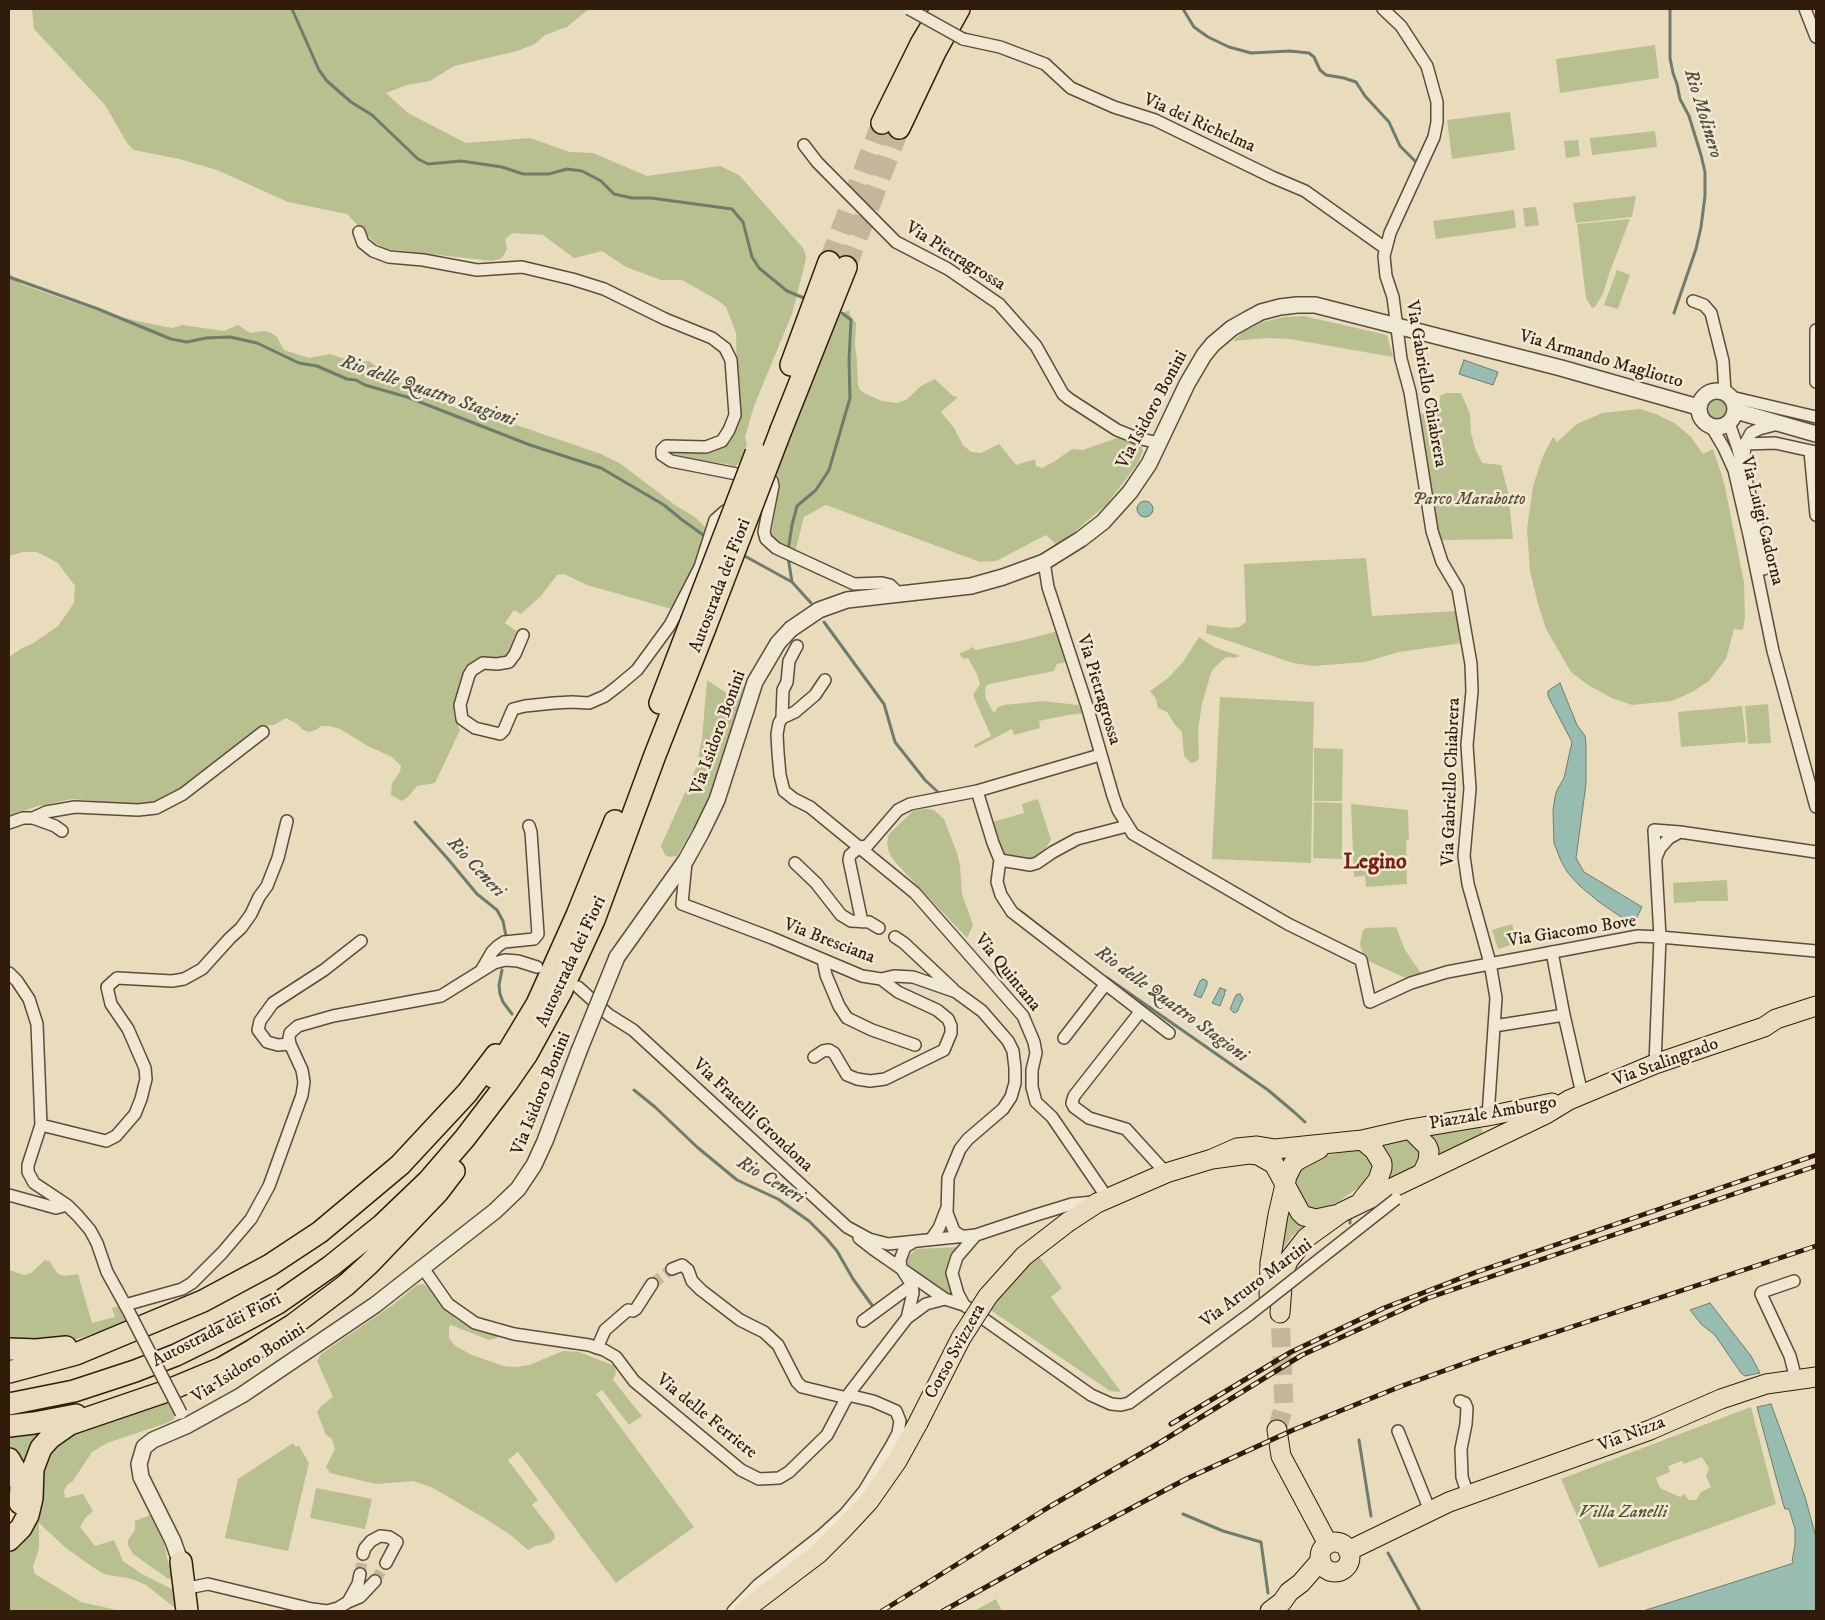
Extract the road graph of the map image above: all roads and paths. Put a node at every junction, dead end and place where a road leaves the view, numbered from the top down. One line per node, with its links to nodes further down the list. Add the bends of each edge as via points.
1 (909, 9): 9 (street, Via dei Richelma, bridge, via 964,40 1000,47 1045,64 1071,88 1155,120 1305,191)
2 (942, 9): 3 (highway, via 921,44 890,125)
3 (959, 9)
4 (1382, 9): 9 (street, Via Gabriello Chiabrera, via 1401,26 1427,66 1438,112 1434,137)
5 (1805, 9): 6 (street)
6 (1816, 37)
7 (804, 145): 22 (street, Via Pietragrossa, via 896,242 948,268 999,304 1036,346 1063,394 1117,430)
8 (358, 232): 27 (street, via 364,243 389,257 477,270 522,267 572,279 604,289 712,338 725,348 731,360 735,415 729,430 722,441 706,447 666,446 662,455 671,461 772,481)
9 (1385, 248): 12 (street, Via Gabriello Chiabrera, via 1385,269 1393,297)
10 (837, 265): 30 (highway, Autostrada dei Fiori, bridge, via 793,361 774,427)
11 (1693, 301): 16 (street, Via Luigi Cadorna, via 1712,312)
12 (1396, 326): 14 (street, Via Isidoro Bonini); 22 (street, Via Isidoro Bonini, via 1315,305 1280,307 1254,316 1232,328 1204,355); 62 (street, Via Gabriello Chiabrera, via 1432,531 1442,562 1458,588 1471,664 1467,745 1470,789 1464,837 1465,870)
13 (1816, 330): 15 (street)
14 (1494, 350): 17 (street, Via Armando Magliotto)
15 (1816, 382)
16 (1730, 406): 17 (street, via 1718,390 1705,395); 18 (street); 19 (street); 20 (street, via 1717,428); 25 (street, Via Luigi Cadorna)
17 (1698, 407): 20 (street, via 1703,421)
18 (1816, 417)
19 (1782, 424): 21 (street); 23 (street, Via Luigi Cadorna, via 1759,429)
20 (1711, 426): 31 (street, Via Luigi Cadorna, via 1734,470)
21 (1816, 434)
22 (1159, 443): 28 (street, Via Isidoro Bonini, via 1130,492 1102,522)
23 (1745, 444): 24 (street, via 1776,442); 25 (street, Via Luigi Cadorna, via 1743,456)
24 (1813, 451): 26 (street)
25 (1747, 485): 31 (street, Via Luigi Cadorna, via 1756,518 1768,599)
26 (1816, 515)
27 (764, 527): 29 (street, via 766,539 776,548 854,584 882,583 890,585); 32 (street, via 756,519 738,512 725,511 715,520 700,567 670,625 637,670 605,696 589,703 517,708 511,711 500,734 475,728 462,720 460,706 469,675 483,663 509,662)
28 (1044, 562): 29 (street, Via Isidoro Bonini, via 971,586); 37 (street, Via Pietragrossa, via 1048,587)
29 (898, 593): 50 (street, Via Isidoro Bonini, via 847,600 819,610 778,643 754,682 716,800)
30 (698, 625): 60 (highway, Autostrada dei Fiori); 75 (highway, Autostrada dei Fiori, via 655,755 594,920)
31 (1768, 628): 39 (street, Via Luigi Cadorna)
32 (522, 635)
33 (797, 646): 35 (street, Via Quintana, via 789,661)
34 (825, 680): 35 (street, via 815,695 795,712)
35 (782, 718): 47 (street, Via Quintana, via 777,734 784,791)
36 (263, 732): 40 (street, via 183,794 156,808 75,807 46,812)
37 (1100, 755): 38 (street); 44 (street, Via Pietragrossa)
38 (977, 790): 47 (street, via 910,804 898,810 867,846); 51 (street)
39 (1816, 807)
40 (33, 818): 42 (street); 45 (street)
41 (287, 821): 86 (street, via 268,886 241,928 202,969 172,982 118,978 107,987 111,1004 128,1029 145,1068 146,1079 135,1114 116,1136 106,1141)
42 (9, 823)
43 (529, 826): 64 (street, via 538,934 534,939 504,942 492,952)
44 (1127, 826): 51 (street, via 1077,840 1030,865); 70 (street, Via Pietragrossa, via 1146,843 1288,924 1362,960)
45 (62, 831)
46 (1680, 832): 48 (street); 49 (street, via 1669,838); 49 (street, via 1654,830)
47 (860, 846): 53 (street, via 849,860); 96 (street, Via Quintana, via 916,893 1023,1016 1036,1053 1032,1070 1036,1102 1052,1117)
48 (1816, 852)
49 (1655, 859): 56 (street)
50 (686, 860): 61 (street, Via Bresciana, via 682,904); 106 (street, Via Isidoro Bonini, bridge, via 617,957 534,1165 518,1189 495,1211)
51 (1000, 860): 67 (street, via 997,882 1012,912)
52 (795, 863): 53 (street, via 841,915 851,921)
53 (862, 922): 54 (street)
54 (879, 928)
55 (895, 937): 69 (street)
56 (1660, 937): 58 (street, Via Giacomo Bove); 59 (street, Via Giacomo Bove, via 1638,936); 83 (street)
57 (361, 941): 80 (street, via 274,1003 260,1021 258,1030 267,1042)
58 (1816, 950)
59 (1552, 952): 62 (street, Via Giacomo Bove); 73 (street)
60 (556, 959): 117 (highway, via 509,1035 467,1094 400,1165 354,1205 270,1265 203,1301); 123 (highway, Autostrada dei Fiori, via 537,1004 513,1047 455,1129 419,1172 329,1250 270,1292 170,1343 86,1373)
61 (823, 960): 66 (street, Via Bresciana, via 862,976); 81 (street, via 826,976 847,1018)
62 (1490, 963): 70 (street, Via Giacomo Bove, via 1410,983); 76 (street, Via Gabriello Chiabrera, via 1496,998)
63 (537, 968): 64 (street, via 505,960)
64 (482, 969): 80 (street, via 441,996 333,1016 298,1026 290,1033)
65 (9, 973): 86 (street, via 28,999 37,1024)
66 (881, 979): 69 (street, Via Bresciana, via 913,976); 82 (street, via 898,992 938,1010 948,1019 951,1026 944,1050 886,1079 870,1081 848,1075 829,1050)
67 (1105, 984): 72 (street); 79 (street)
68 (578, 988): 100 (street, Via Fratelli Grondona, via 609,1015 633,1030)
69 (956, 992): 98 (street, Via Bresciana, via 982,1011 1008,1041 1016,1068 1011,1097 1003,1109 960,1149 948,1178)
70 (1370, 1002)
71 (1816, 1006): 77 (main road, Via Stalingrado, via 1776,1019)
72 (1140, 1012): 78 (street); 92 (street, via 1074,1096 1072,1103 1089,1118 1126,1129)
73 (1564, 1015): 76 (street); 84 (street)
74 (1816, 1016): 77 (main road, Via Stalingrado)
75 (544, 1025): 126 (highway, Autostrada dei Fiori, via 489,1108 428,1181 382,1225 331,1266 278,1302 176,1355 74,1391); 127 (highway, via 514,1090 470,1150 438,1192 346,1285 293,1325 222,1368)
76 (1494, 1026): 85 (street, Via Gabriello Chiabrera)
77 (1764, 1027): 83 (main road, Via Stalingrado)
78 (1169, 1034)
79 (1064, 1038)
80 (290, 1044): 113 (street, via 302,1070 302,1094 269,1186 251,1219 192,1283)
81 (915, 1045)
82 (814, 1057)
83 (1656, 1064): 84 (main road, Via Stalingrado)
84 (1575, 1097): 85 (main road, Piazzale Amburgo); 89 (main road, Piazzale Amburgo)
85 (1488, 1116): 87 (main road, Piazzale Amburgo); 89 (main road, via 1494,1130)
86 (42, 1125): 97 (street, via 28,1172 34,1183)
87 (1410, 1129): 88 (main road, Piazzale Amburgo); 93 (main road, via 1429,1151)
88 (1362, 1140): 90 (main road, Piazzale Amburgo); 99 (main road, via 1379,1157 1382,1168 1378,1180)
89 (1490, 1140): 93 (main road, Piazzale Amburgo)
90 (1327, 1145): 91 (main road, Piazzale Amburgo, via 1237,1148); 94 (main road, Piazzale Amburgo, via 1293,1164)
91 (1212, 1159): 92 (main road, Corso Svizzera); 94 (main road, Corso Svizzera, via 1258,1155 1274,1164)
92 (1166, 1173): 96 (main road, Corso Svizzera)
93 (1425, 1173): 99 (main road, Piazzale Amburgo); 114 (street, Via Arturo Martini, bridge)
94 (1285, 1186): 99 (main road, Piazzale Amburgo, via 1300,1212 1310,1219); 114 (main road, via 1270,1263)
95 (9, 1195): 97 (street, via 56,1208)
96 (1105, 1200): 101 (street, Via Fratelli Grondona, via 1072,1204); 150 (main road, Corso Svizzera, bridge, via 1068,1222 1024,1256 988,1296 961,1338 897,1461 869,1501 818,1554)
97 (66, 1205): 113 (street, via 90,1230 107,1272)
98 (946, 1208): 102 (street, Via Bresciana, via 954,1231); 103 (street, Via Bresciana)
99 (1350, 1208): 114 (main road, Piazzale Amburgo, via 1306,1238 1288,1261)
100 (847, 1227): 104 (street, Via Fratelli Grondona, via 869,1239 888,1244); 107 (street)
101 (976, 1235): 102 (street, Via Fratelli Grondona); 112 (street, via 957,1257 952,1273)
102 (963, 1236): 103 (street, Via Fratelli Grondona)
103 (932, 1238): 104 (street, Via Fratelli Grondona)
104 (914, 1242): 107 (street, via 905,1247)
105 (677, 1267): 124 (street, via 688,1270 692,1281 701,1290 778,1345 802,1388)
106 (423, 1268): 118 (street, Via delle Ferriere, via 448,1304 475,1323 514,1334); 128 (street, Via Isidoro Bonini, via 375,1305 242,1394)
107 (901, 1268): 110 (street); 111 (street)
108 (1794, 1280): 122 (street, via 1761,1294 1790,1356)
109 (652, 1284): 118 (street, via 636,1309 628,1310 605,1330)
110 (912, 1285): 115 (street, Via delle Ferriere); 116 (street)
111 (945, 1299): 112 (street); 115 (street, via 926,1304)
112 (964, 1305): 114 (street, Via Arturo Martini, via 1091,1395 1110,1404 1121,1405 1129,1403)
113 (127, 1308): 128 (street, bridge)
114 (1266, 1314)
115 (907, 1318): 124 (street, Via delle Ferriere)
116 (862, 1321)
117 (120, 1335): 119 (highway, via 70,1347); 120 (highway, via 76,1354)
118 (597, 1348): 124 (street, Via delle Ferriere, via 616,1357 634,1382 741,1470 759,1479 779,1478 789,1472 827,1435)
119 (9, 1349)
120 (9, 1372)
121 (1816, 1377): 122 (main road, Via Nizza)
122 (1796, 1379): 133 (main road, Via Nizza, via 1766,1384 1729,1396 1650,1430)
123 (9, 1390)
124 (848, 1397): 149 (street, via 873,1401 896,1411 900,1421 898,1433 864,1491 846,1514 758,1585)
125 (1460, 1401): 133 (street, via 1467,1408 1461,1449 1462,1478)
126 (9, 1404)
127 (125, 1405): 129 (highway); 136 (highway, via 70,1424 41,1448 33,1469 28,1515)
128 (185, 1419): 140 (street, Via Isidoro Bonini, via 144,1447 139,1464 141,1477)
129 (9, 1426)
130 (1278, 1430): 139 (main road, via 1281,1456)
131 (1398, 1431): 134 (street)
132 (9, 1459): 135 (highway, via 21,1486 18,1511)
133 (1468, 1495): 134 (main road, Via Nizza)
134 (1430, 1511): 137 (main road, Via Nizza)
135 (9, 1526)
136 (9, 1540)
137 (1348, 1551): 139 (main road, via 1337,1542); 139 (main road, via 1349,1560 1345,1568 1336,1571)
138 (363, 1554): 141 (street, via 371,1541 380,1536 388,1537 397,1542)
139 (1325, 1558): 146 (main road, via 1323,1575 1293,1600)
140 (181, 1562): 144 (street, Via Isidoro Bonini); 147 (highway)
141 (386, 1563)
142 (360, 1574): 145 (street)
143 (375, 1581): 145 (street, via 360,1597)
144 (188, 1588): 145 (street, via 208,1584 312,1610 327,1611); 148 (street, Via Isidoro Bonini)
145 (348, 1602)
146 (1276, 1607)
147 (187, 1611)
148 (193, 1611)
149 (733, 1611)
150 (743, 1611)

